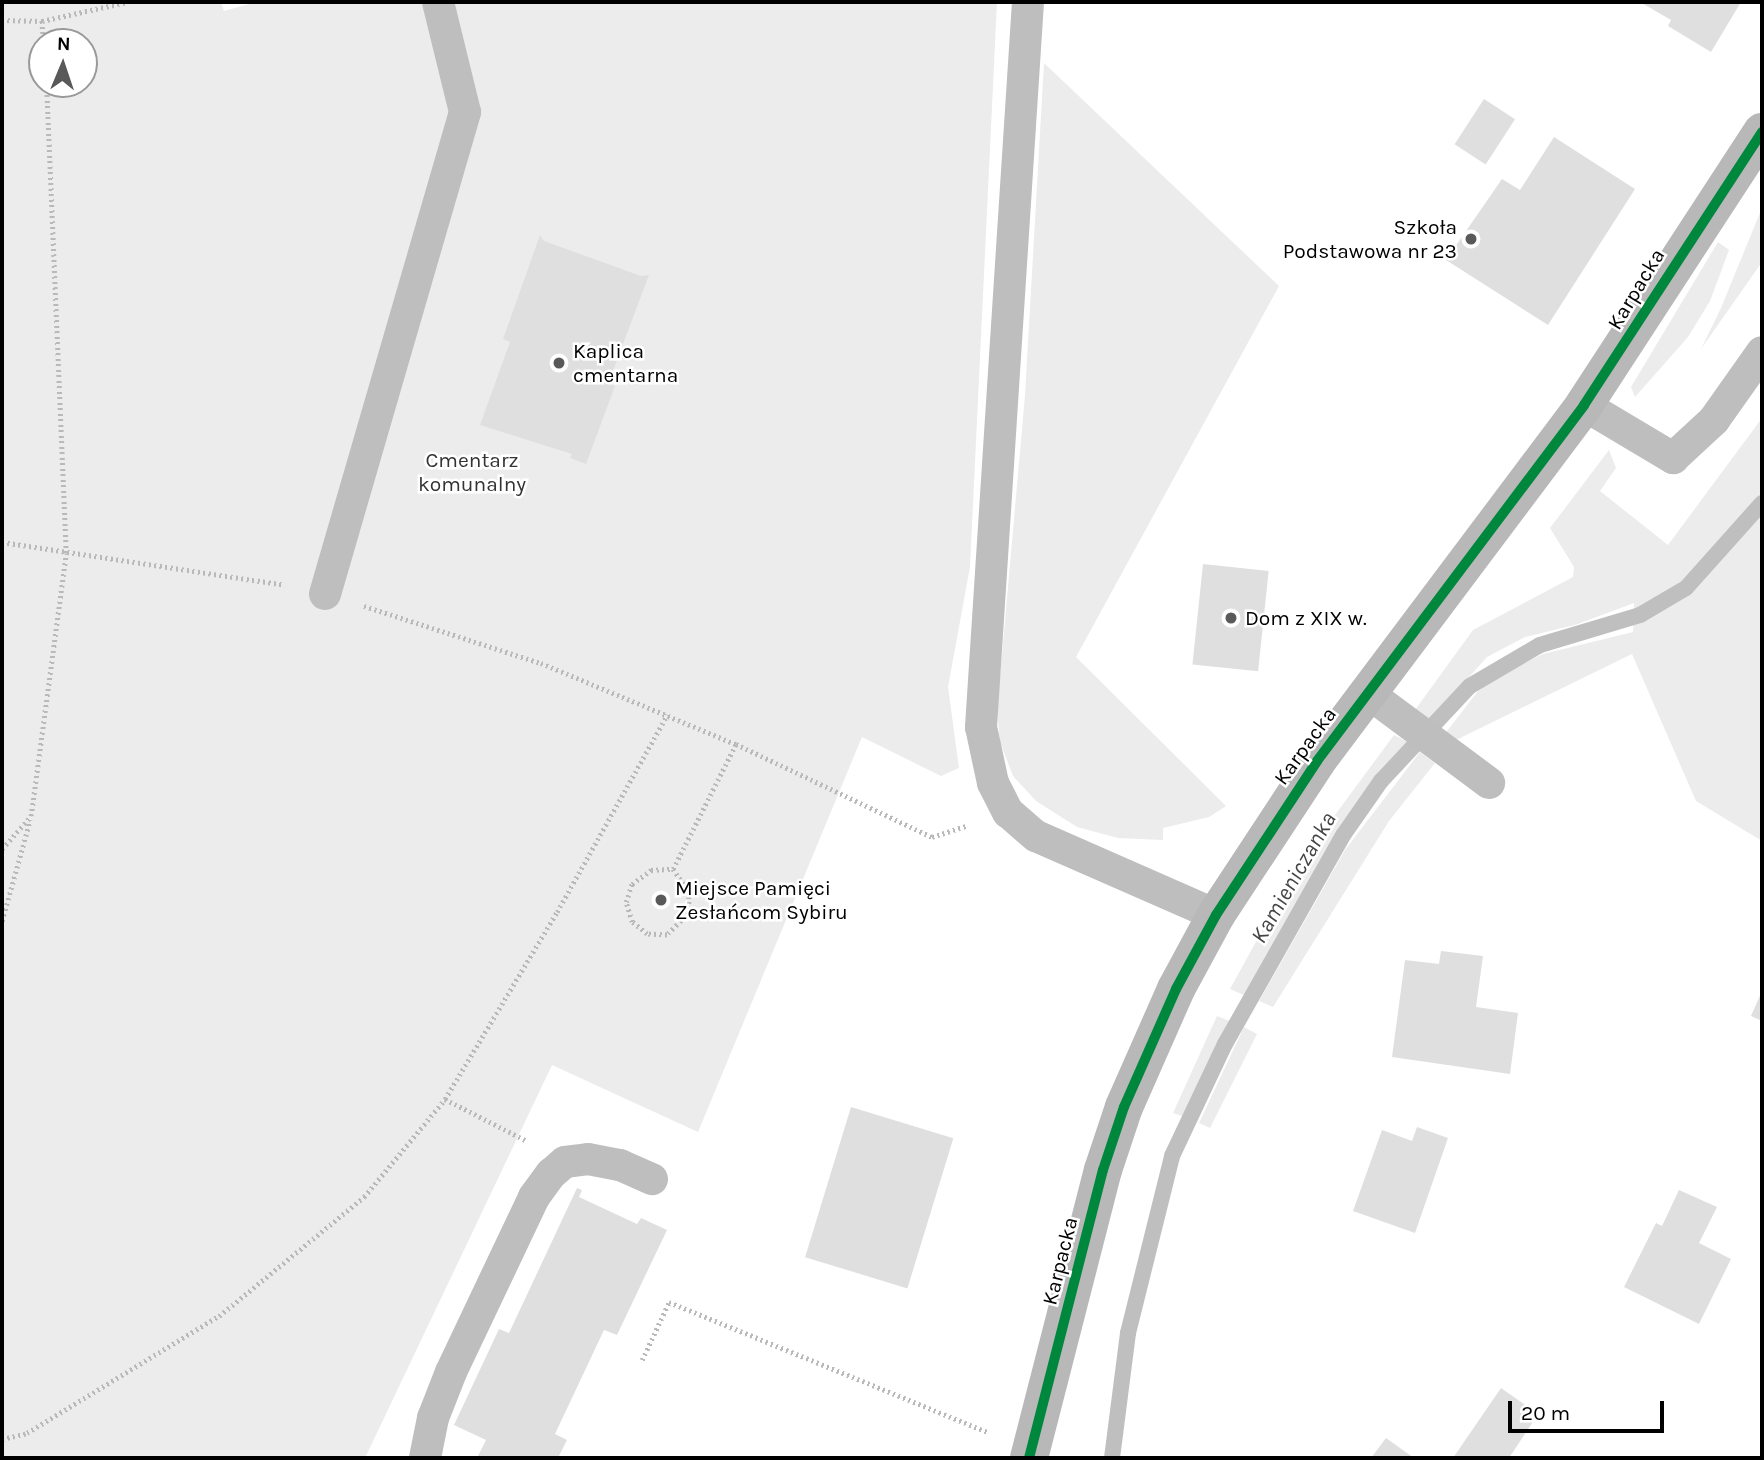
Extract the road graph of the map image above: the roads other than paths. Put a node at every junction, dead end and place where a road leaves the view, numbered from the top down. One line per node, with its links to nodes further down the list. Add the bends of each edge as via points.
1 (438, 2): 6 (lane, via 465,112)
2 (1028, 2): 9 (lane, via 981,727 993,783 1008,812 1036,836)
3 (1762, 132): 5 (street, Karpacka)
4 (1762, 352): 5 (lane, via 1714,420 1673,458)
5 (1584, 405): 7 (street, Karpacka)
6 (325, 594)
7 (1368, 693): 8 (lane); 9 (street, Karpacka, via 1275,822)
8 (1489, 783)
9 (1216, 915): 12 (street, Karpacka, via 1176,989 1102,1170)
10 (652, 1179): 11 (lane, via 589,1158 565,1162 534,1197 451,1372 433,1418)
11 (425, 1458)
12 (1029, 1458)

